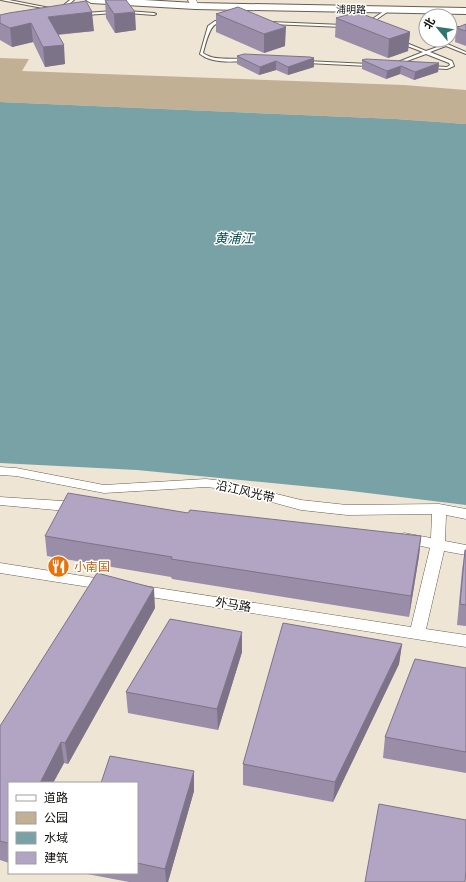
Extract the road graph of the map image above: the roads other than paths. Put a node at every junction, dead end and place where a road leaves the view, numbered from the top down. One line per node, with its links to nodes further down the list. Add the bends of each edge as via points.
1 (3, 0): 5 (lane)
2 (72, 0): 5 (lane)
3 (91, 0): 4 (main road, 浦明路)
4 (194, 3): 6 (main road, 浦明路)
5 (60, 10): 8 (lane)
6 (388, 10): 7 (main road, 浦明路); 14 (lane)
7 (418, 12)
8 (63, 13)
9 (82, 14): 10 (lane, via 120,11)
10 (154, 14)
11 (226, 22): 20 (lane, via 216,22 210,26 201,53 212,58)
12 (264, 23): 13 (lane)
13 (347, 26)
14 (362, 27)
15 (398, 41): 18 (lane)
16 (437, 48): 18 (lane)
17 (454, 48): 19 (lane)
18 (426, 52): 23 (lane, via 390,66); 24 (lane, via 451,62 452,66)
19 (466, 53)
20 (246, 60)
21 (299, 62): 22 (lane)
22 (375, 65)
23 (404, 66)
24 (425, 67)
25 (0, 471): 28 (street, 沿江风光带, via 104,489 206,483 224,485 300,505 347,510)
26 (0, 500): 27 (street)
27 (94, 508)
28 (439, 510): 29 (street, 沿江风光带); 31 (street)
29 (466, 514)
30 (391, 536): 31 (street)
31 (438, 544): 32 (street); 34 (street)
32 (466, 550)
33 (0, 568): 34 (street, 外马路)
34 (417, 633): 35 (street, 外马路)
35 (466, 641)

